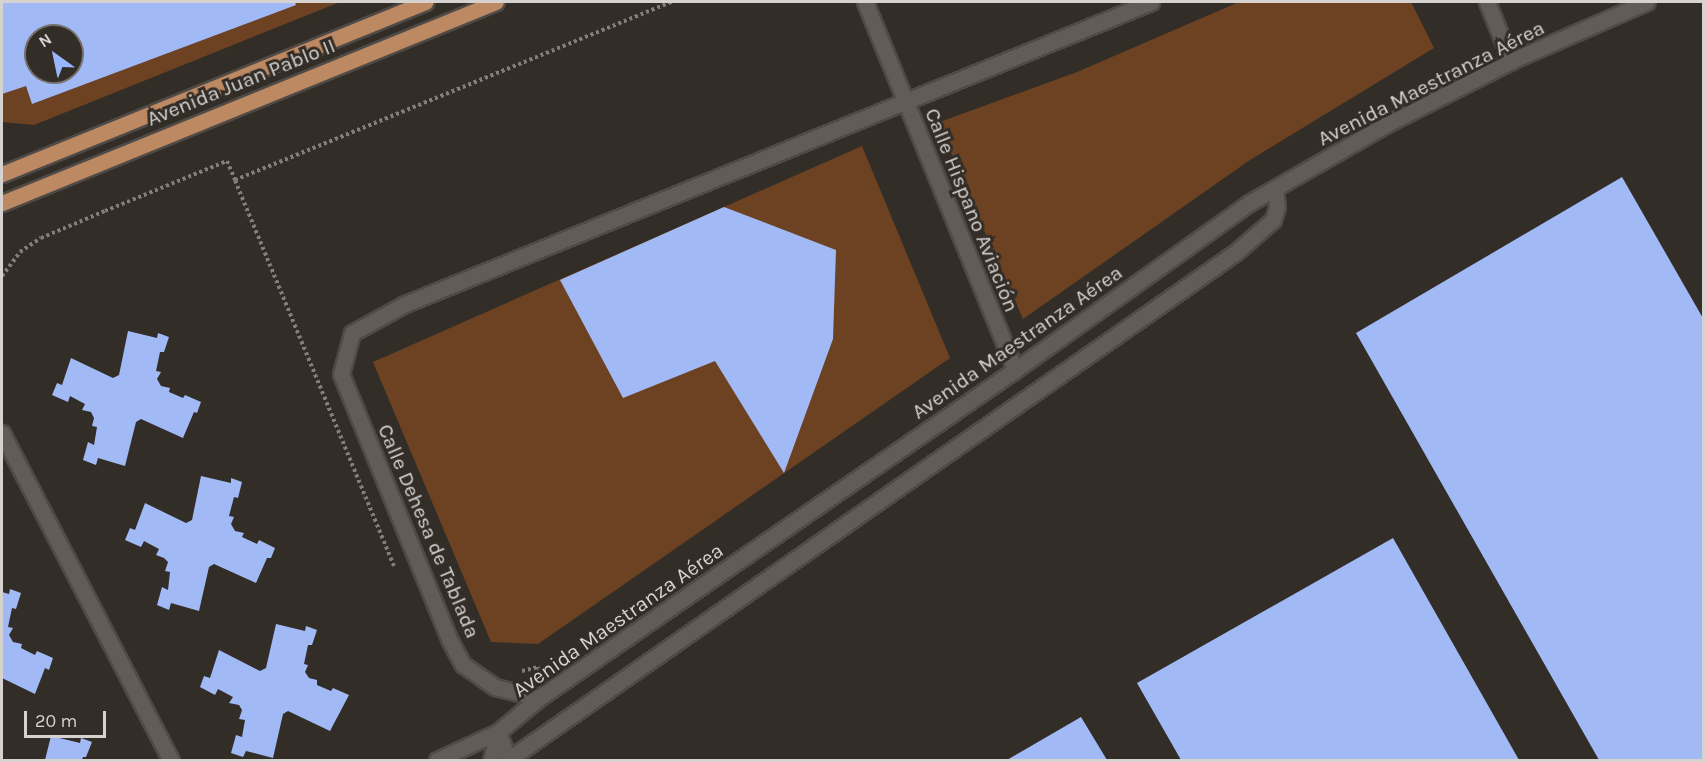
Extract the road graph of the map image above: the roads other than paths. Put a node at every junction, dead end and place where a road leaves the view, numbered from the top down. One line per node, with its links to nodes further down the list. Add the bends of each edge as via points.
1 (426, 2): 9 (main road, Avenida Juan Pablo II)
2 (496, 2): 11 (main road, Avenida Juan Pablo II)
3 (865, 2): 8 (street, Calle Hispano Aviación)
4 (1151, 2): 8 (street, Calle Hispano Aviación)
5 (1487, 2): 7 (street)
6 (1647, 2): 7 (street, Avenida Maestranza Aérea)
7 (1511, 62): 10 (street, Avenida Maestranza Aérea, via 1387,124)
8 (903, 99): 12 (street, Calle Hispano Aviación); 14 (street, Calle Dehesa de Tablada, via 405,304 352,333 342,374 450,641 463,665 495,687)
9 (2, 174)
10 (1275, 189): 12 (street, Avenida Maestranza Aérea); 19 (street, via 1277,207 1273,220 1236,252)
11 (2, 203)
12 (1015, 370): 14 (street, Avenida Maestranza Aérea)
13 (2, 433): 16 (street)
14 (539, 699): 15 (street, Avenida Maestranza Aérea)
15 (498, 732): 17 (street, Avenida Maestranza Aérea); 18 (street); 19 (street)
16 (171, 760)
17 (437, 760)
18 (490, 760)
19 (509, 760)

